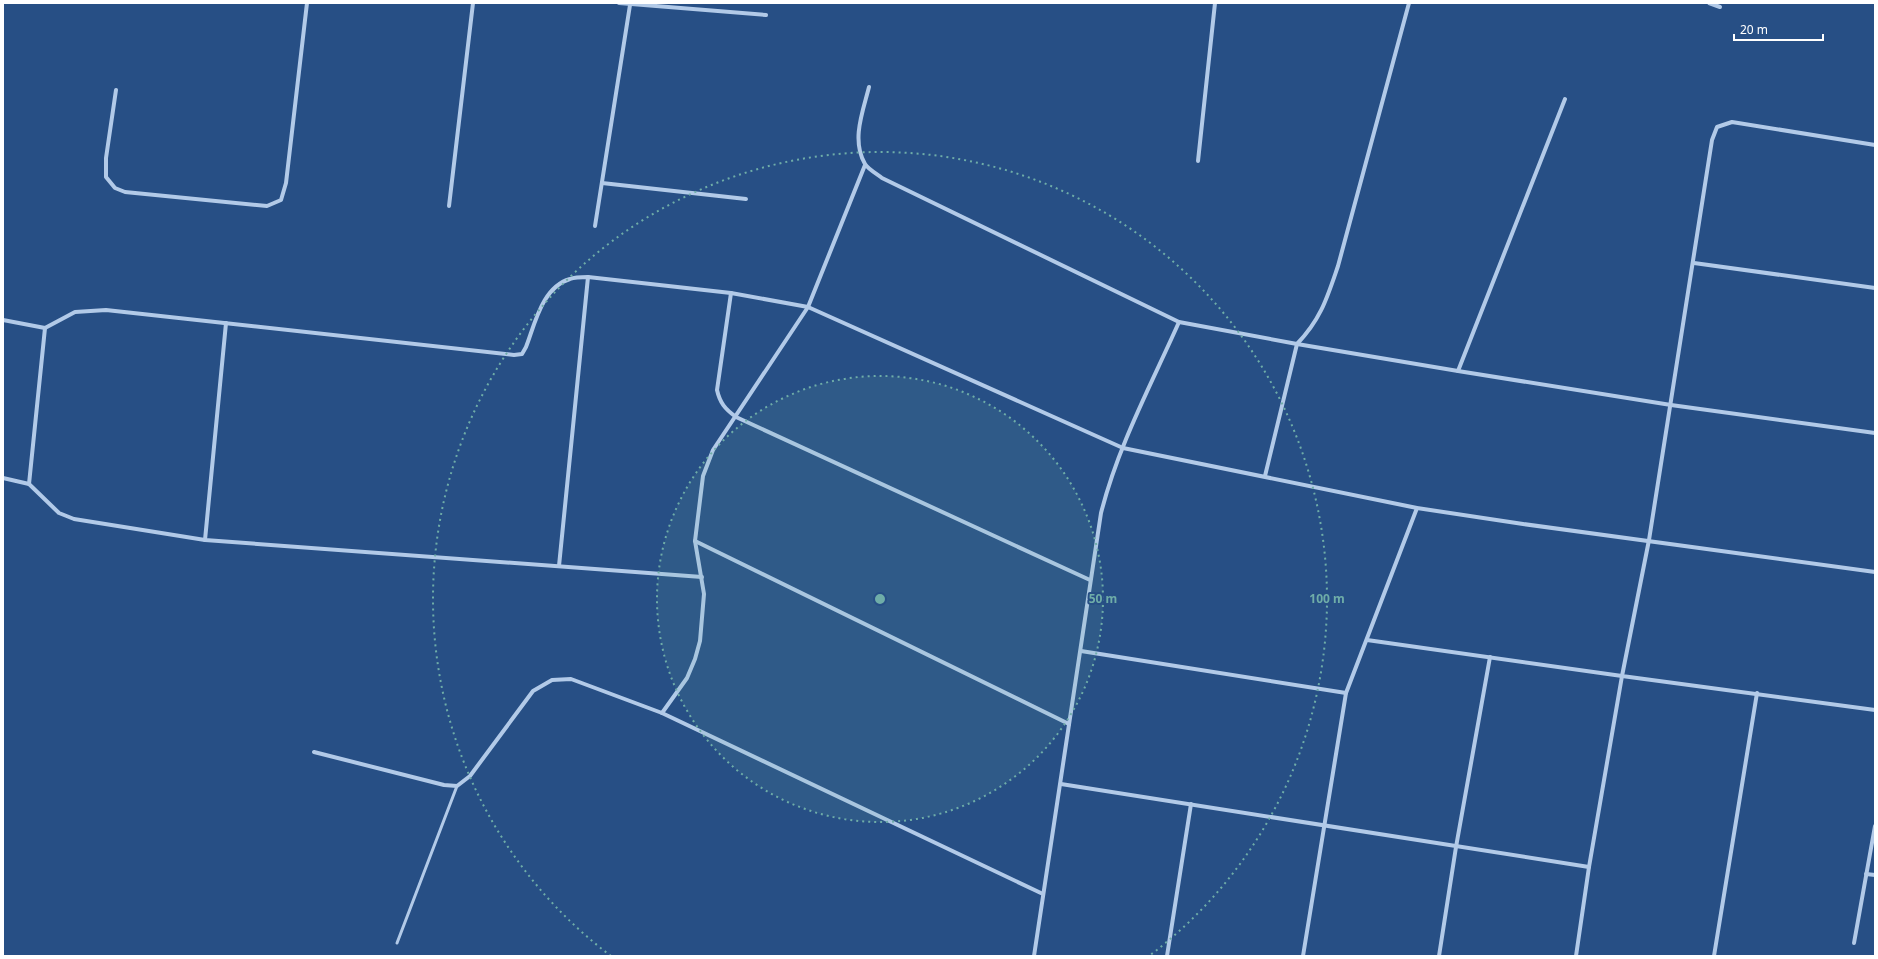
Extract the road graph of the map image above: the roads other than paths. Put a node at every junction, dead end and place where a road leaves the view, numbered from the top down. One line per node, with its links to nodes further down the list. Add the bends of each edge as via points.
1 (307, 3): 11 (street, via 286,183 281,200 267,206 125,192 115,188 106,177 106,164)
2 (473, 3): 18 (street)
3 (619, 3): 7 (street)
4 (1215, 3): 14 (street)
5 (1409, 3): 29 (street, via 1338,266 1324,307 1311,329)
6 (1709, 3): 8 (street)
7 (630, 5): 9 (street); 16 (street)
8 (1720, 7)
9 (766, 15)
10 (869, 87): 15 (street, via 858,131 858,146)
11 (116, 90)
12 (1565, 99): 30 (street)
13 (1875, 145): 20 (street, via 1732,122 1717,127 1712,140)
14 (1198, 161)
15 (865, 165): 24 (street); 26 (street, via 882,178)
16 (602, 183): 17 (street); 19 (street)
17 (746, 199)
18 (449, 206)
19 (595, 226)
20 (1694, 263): 22 (street); 31 (street)
21 (588, 277): 23 (street); 27 (street, via 569,279 553,287 543,302 522,354); 42 (street)
22 (1875, 288)
23 (731, 293): 24 (street); 32 (street, via 717,390 720,402)
24 (808, 307): 32 (street); 34 (street)
25 (3, 320): 28 (street)
26 (1179, 322): 29 (street); 34 (street)
27 (226, 323): 28 (street, via 106,310 75,312); 39 (street)
28 (44, 328): 37 (street)
29 (1297, 344): 30 (street); 35 (street)
30 (1458, 370): 31 (street)
31 (1671, 405): 33 (street); 40 (street)
32 (736, 417): 41 (street, via 713,450 703,476); 45 (street)
33 (1875, 433)
34 (1123, 448): 35 (street); 45 (street, via 1110,479 1101,513)
35 (1264, 476): 38 (street)
36 (3, 478): 37 (street)
37 (29, 484): 39 (street, via 59,513 74,519)
38 (1417, 508): 40 (street); 46 (street)
39 (205, 540): 42 (street)
40 (1649, 540): 43 (street); 49 (street)
41 (695, 541): 44 (street); 54 (street)
42 (559, 566): 44 (street)
43 (1875, 572)
44 (702, 577): 53 (street, via 704,594 700,641 695,659 687,678)
45 (1090, 580): 47 (street)
46 (1367, 640): 48 (street); 50 (street)
47 (1081, 650): 50 (street); 54 (street)
48 (1490, 657): 49 (street); 61 (street)
49 (1622, 676): 51 (street); 62 (street)
50 (1346, 693): 59 (street)
51 (1757, 693): 52 (street); 73 (street)
52 (1875, 710)
53 (662, 713): 57 (street, via 571,679 552,680 533,691 470,776); 65 (street)
54 (1069, 724): 56 (street)
55 (314, 752): 57 (street, via 444,785)
56 (1061, 784): 58 (street); 65 (street)
57 (457, 786): 66 (lane)
58 (1191, 804): 59 (street); 69 (street)
59 (1323, 825): 61 (street); 70 (street)
60 (1875, 826): 63 (street)
61 (1456, 847): 62 (street); 71 (street)
62 (1589, 867): 72 (street)
63 (1866, 874): 64 (street); 67 (street)
64 (1875, 875)
65 (1043, 894): 68 (street)
66 (397, 943)
67 (1854, 943)
68 (1034, 956)
69 (1168, 956)
70 (1303, 956)
71 (1439, 956)
72 (1576, 956)
73 (1714, 956)

